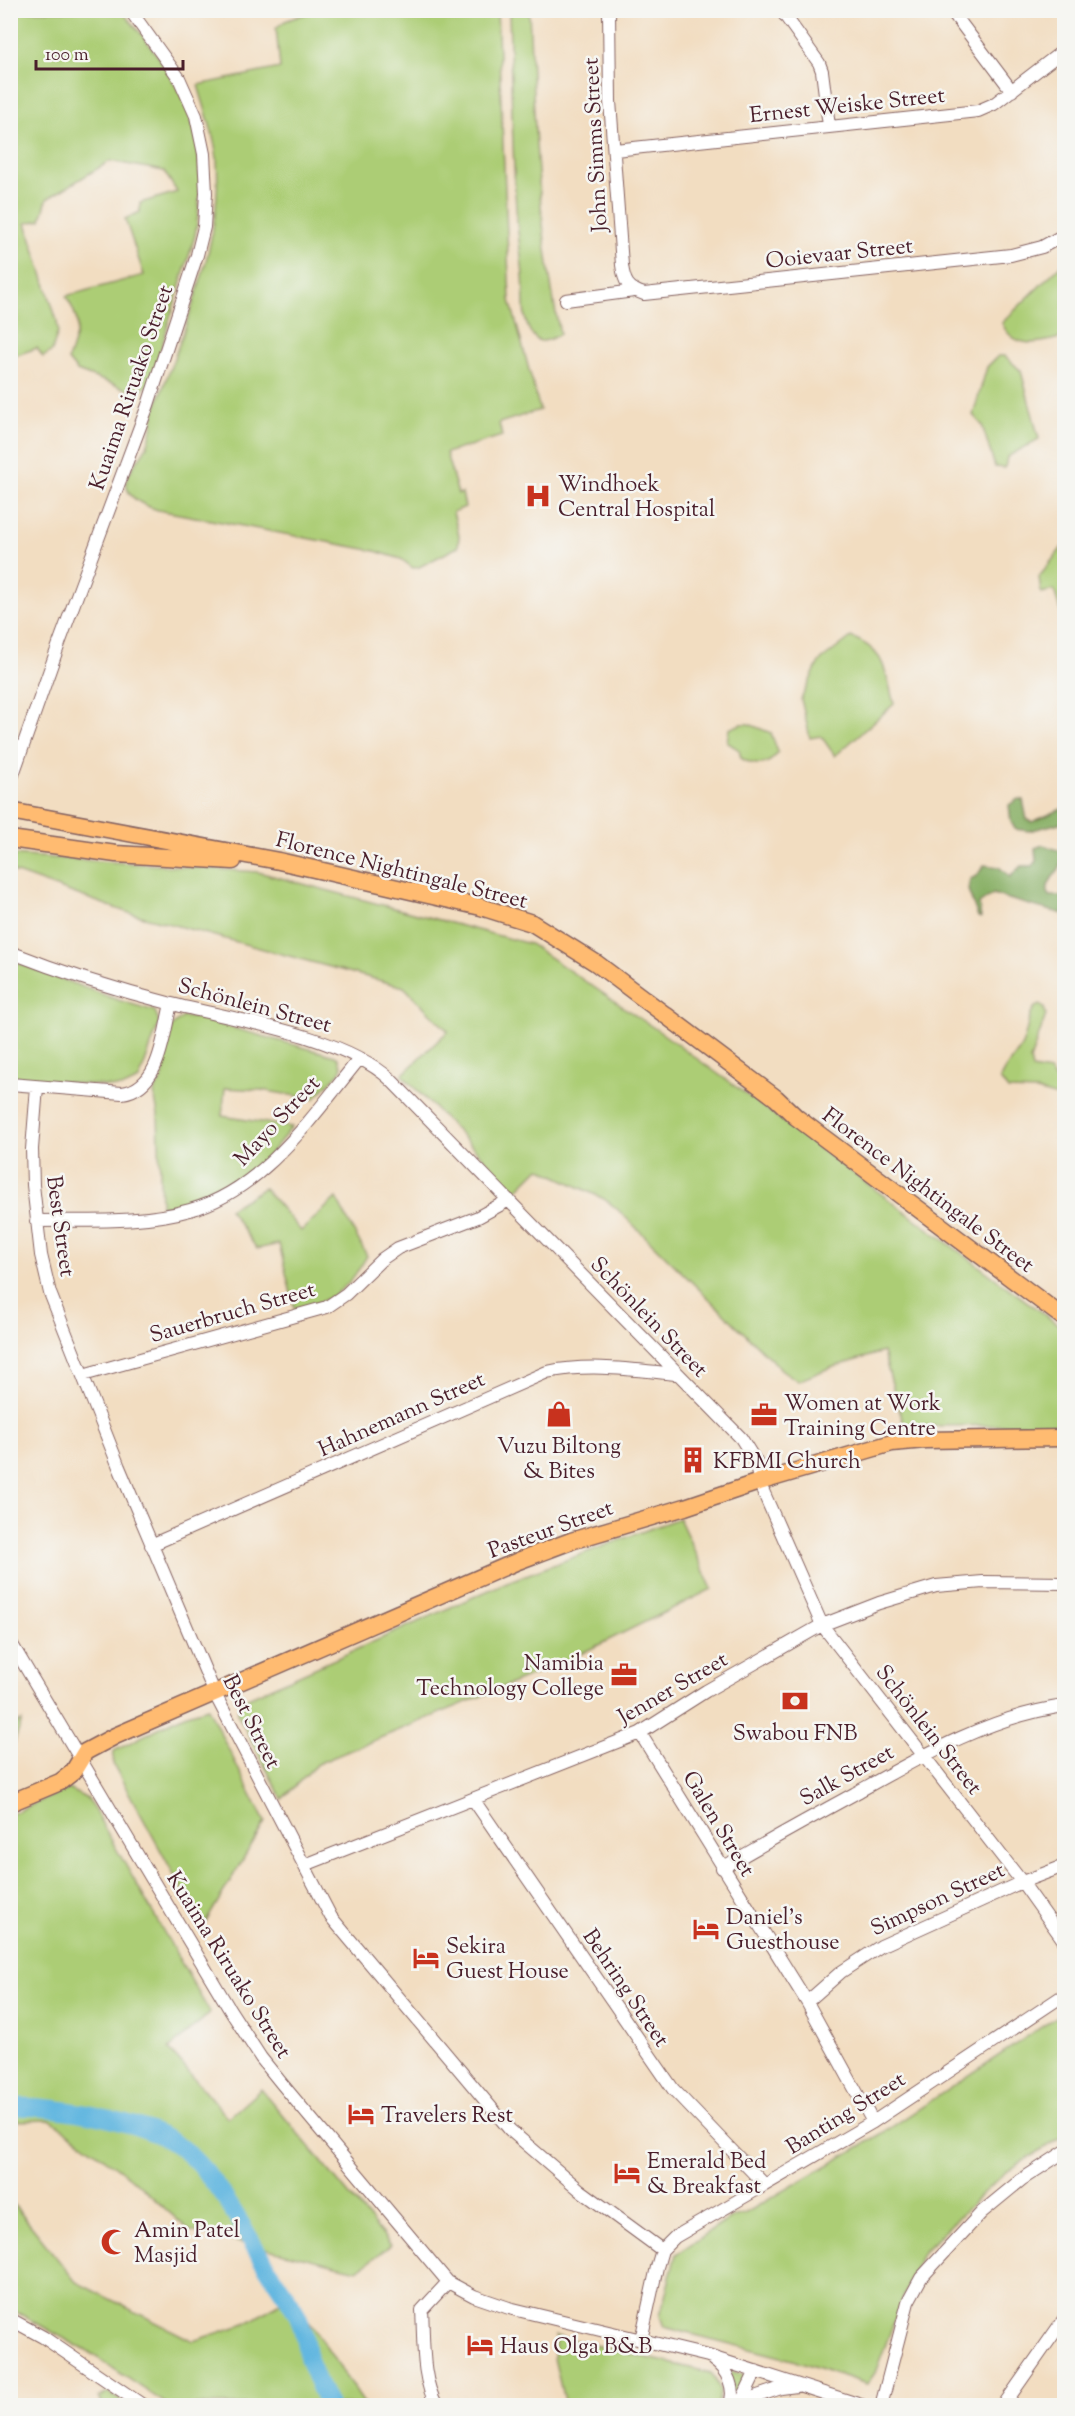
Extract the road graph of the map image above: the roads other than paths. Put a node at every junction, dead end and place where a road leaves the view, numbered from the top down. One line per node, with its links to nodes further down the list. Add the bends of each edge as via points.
1 (130, 10): 12 (street, Kuaima Riruako Street, via 179,78 196,116 204,154 204,227 148,405)
2 (609, 10): 8 (street, John Simms Street)
3 (781, 10): 7 (street, via 822,70)
4 (951, 10): 6 (street)
5 (1065, 50): 6 (street, Ernest Weiske Street)
6 (1012, 91): 7 (street, Ernest Weiske Street, via 987,108 968,113)
7 (830, 126): 8 (street, Ernest Weiske Street)
8 (615, 150): 10 (street, John Simms Street, via 623,276)
9 (1065, 235): 10 (street, Ooievaar Street, via 1042,247 1011,255 644,294)
10 (634, 291): 11 (street, Ooievaar Street)
11 (566, 300)
12 (10, 783)
13 (10, 811): 20 (main road, Florence Nightingale Street, via 279,861 481,907 532,923 597,963)
14 (10, 839): 20 (main road, Florence Nightingale Street, via 116,854 260,863 508,921 567,951 771,1103)
15 (10, 952): 16 (street, Schönlein Street)
16 (171, 1004): 17 (street, Schönlein Street, via 299,1035); 19 (street, via 151,1074 143,1086 123,1093)
17 (360, 1058): 21 (street, Schönlein Street, via 390,1079); 22 (street, Mayo Street, via 260,1173 225,1197 164,1215)
18 (10, 1084): 19 (street)
19 (37, 1087): 22 (street, Best Street, via 32,1149)
20 (796, 1117): 23 (main road, Florence Nightingale Street)
21 (509, 1200): 24 (street, Schönlein Street); 25 (street, Sauerbruch Street, via 483,1215 398,1248 327,1307)
22 (36, 1221): 25 (street, Best Street, via 50,1293)
23 (1065, 1318)
24 (677, 1374): 27 (street, Schönlein Street, via 741,1438 756,1462); 28 (street, Hahnemann Street, via 592,1367 547,1371)
25 (82, 1375): 28 (street, Best Street)
26 (1065, 1438): 27 (main road, Pasteur Street, via 906,1441)
27 (759, 1482): 30 (street, Schönlein Street); 32 (main road, Pasteur Street, via 548,1549)
28 (152, 1545): 32 (street, Best Street)
29 (1065, 1583): 30 (street, Jenner Street, via 936,1586)
30 (822, 1625): 34 (street, Jenner Street); 35 (street, Schönlein Street)
31 (10, 1641): 36 (street, Kuaima Riruako Street)
32 (215, 1694): 36 (main road, Pasteur Street, via 115,1736); 39 (street, Best Street)
33 (1065, 1706): 35 (street, Salk Street, via 1000,1722)
34 (639, 1733): 37 (street, Jenner Street); 41 (street, Galen Street)
35 (923, 1755): 41 (street, Salk Street); 42 (street, Schönlein Street)
36 (80, 1758): 38 (main road, Pasteur Street, via 73,1772 60,1782); 50 (street, Kuaima Riruako Street, via 261,2058)
37 (473, 1799): 39 (street, Jenner Street); 48 (street, Behring Street, via 673,2089)
38 (10, 1803)
39 (305, 1864): 49 (street, Best Street, via 331,1917 510,2130 580,2190)
40 (1065, 1866): 42 (street, Simpson Street)
41 (722, 1869): 45 (street, Galen Street)
42 (1022, 1882): 43 (street, Schönlein Street); 45 (street, Simpson Street, via 881,1946 841,1972)
43 (1065, 1941)
44 (1065, 1995): 46 (street, Banting Street)
45 (807, 2002): 46 (street, Galen Street)
46 (873, 2122): 48 (street, Banting Street)
47 (1065, 2152): 62 (street, via 1021,2180 982,2212 921,2278 908,2302)
48 (765, 2185): 49 (street, Banting Street, via 675,2237)
49 (662, 2250): 53 (street)
50 (448, 2282): 53 (street, Kuaima Riruako Street, via 509,2308); 59 (street, via 422,2310 428,2381)
51 (10, 2319): 58 (street)
52 (1065, 2319): 63 (street)
53 (641, 2340): 54 (street, Kuaima Riruako Street)
54 (708, 2356): 55 (street, Kuaima Riruako Street); 60 (street, via 723,2367 732,2390)
55 (756, 2371): 56 (street, Kuaima Riruako Street); 57 (street)
56 (804, 2385): 57 (street, via 781,2388); 61 (street, Kuaima Riruako Street)
57 (740, 2403)
58 (144, 2406)
59 (437, 2406)
60 (729, 2406)
61 (864, 2406)
62 (881, 2406)
63 (1003, 2406)

